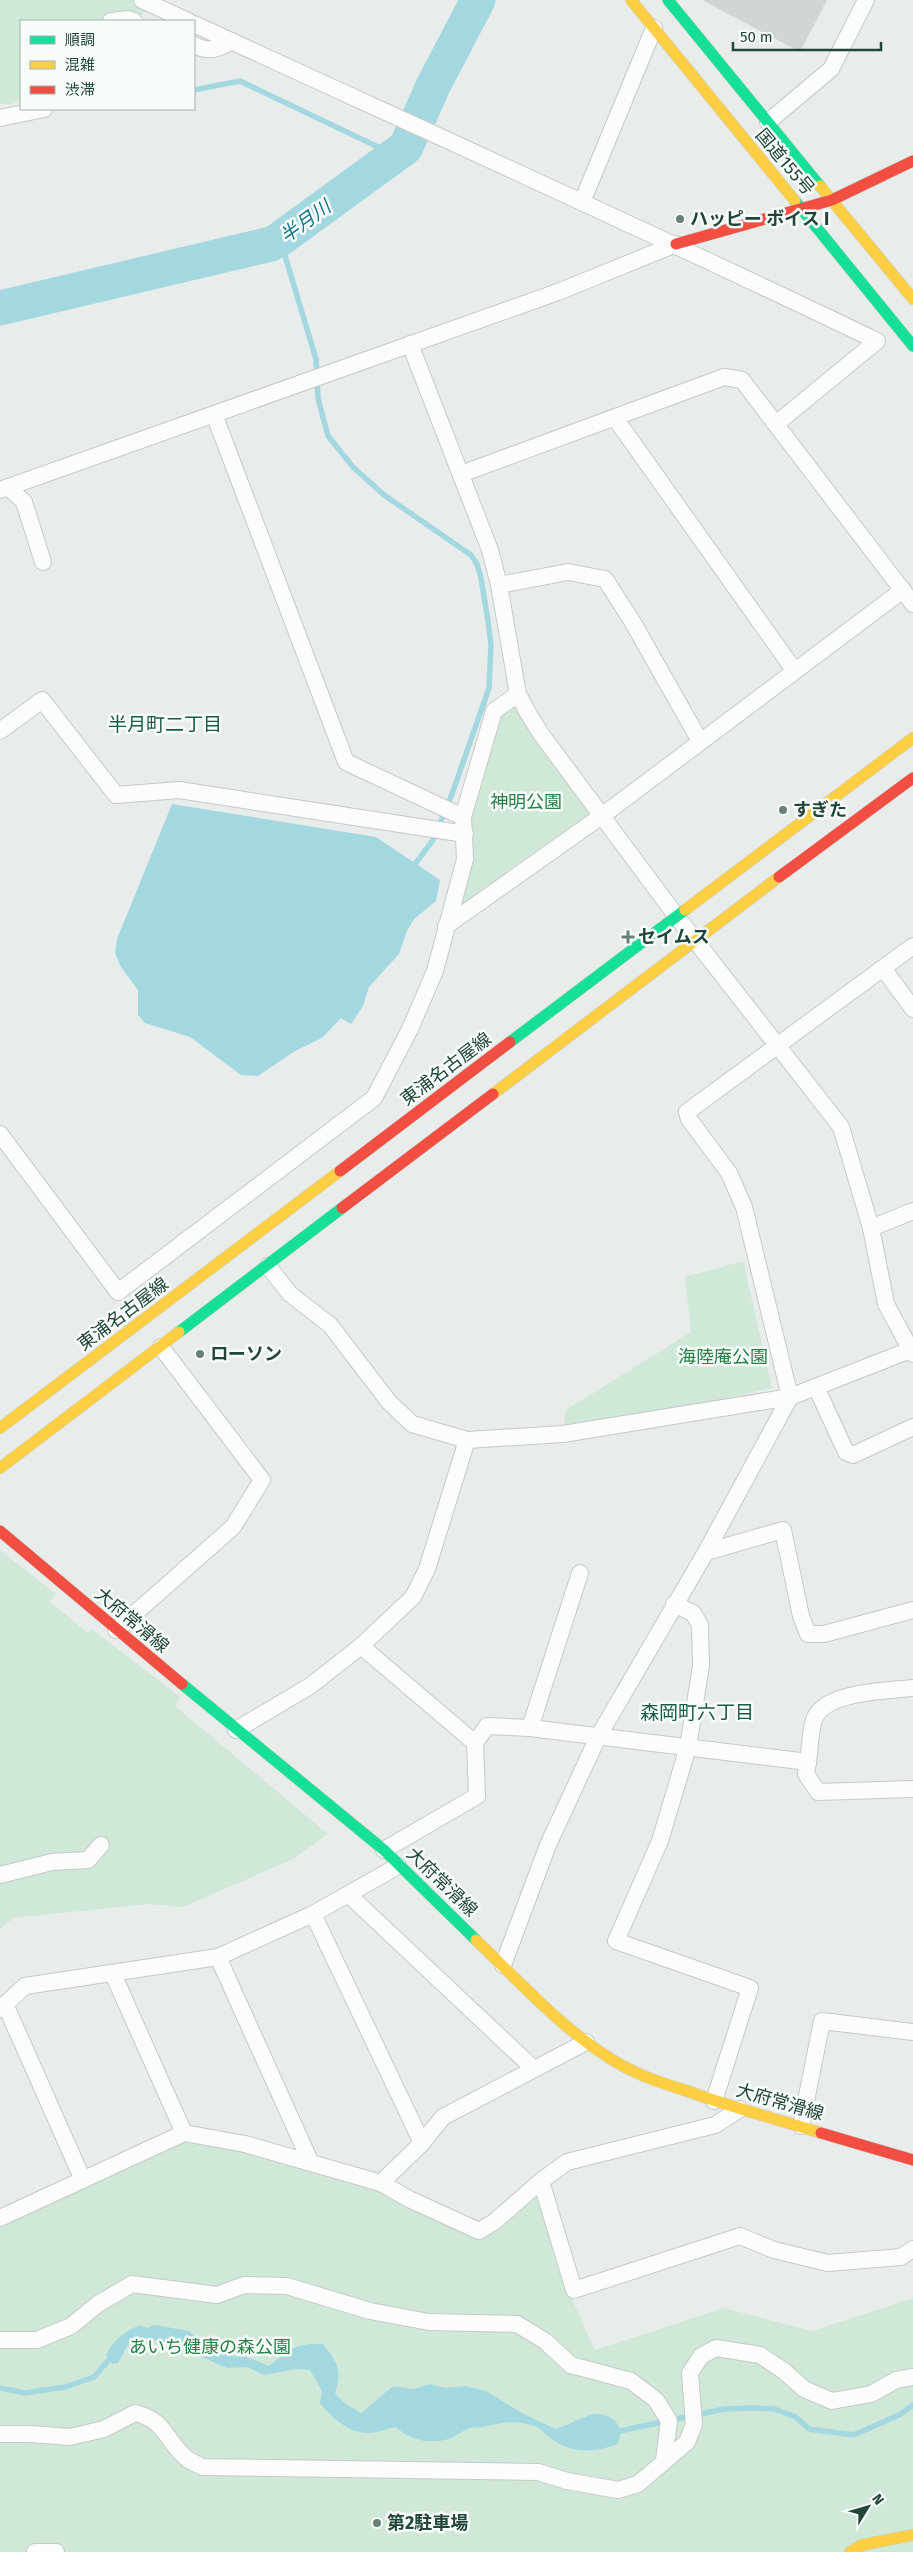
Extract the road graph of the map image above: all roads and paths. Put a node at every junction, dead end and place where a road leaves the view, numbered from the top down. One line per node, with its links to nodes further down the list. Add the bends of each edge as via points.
1 (142, 0): 5 (street)
2 (631, 0): 7 (main road, 国道155号)
3 (668, 0): 12 (main road, 国道155号)
4 (866, 0): 12 (street, via 831,69)
5 (186, 20)
6 (195, 24): 8 (street)
7 (654, 28): 15 (street); 16 (main road, 国道155号)
8 (232, 41): 9 (street, via 216,50); 15 (street)
9 (195, 45)
10 (39, 110): 11 (street)
11 (0, 118)
12 (768, 122): 14 (main road, 国道155号)
13 (913, 161): 14 (main road)
14 (832, 200): 16 (main road); 18 (main road, 国道155号)
15 (582, 202): 17 (street)
16 (802, 209): 17 (main road); 20 (main road, 国道155号)
17 (676, 244): 19 (street, via 558,292); 23 (street, via 877,342)
18 (913, 299)
19 (410, 344): 21 (street); 24 (street)
20 (913, 346)
21 (214, 414): 25 (street); 37 (street, via 346,762)
22 (615, 418): 23 (street, via 724,377 742,380); 24 (street); 30 (street)
23 (776, 424): 28 (street)
24 (461, 474): 27 (street, via 490,550)
25 (4, 488): 26 (street, via 24,502)
26 (43, 562)
27 (499, 585): 31 (street); 34 (street, via 568,572 605,579)
28 (903, 590): 29 (street); 30 (street)
29 (913, 604)
30 (794, 670): 34 (street)
31 (518, 694): 36 (street, via 541,734); 37 (street, via 494,711)
32 (0, 732): 38 (street, via 42,700 116,795 179,790)
33 (913, 738): 39 (main road, 東浦名古屋線)
34 (700, 741): 36 (street)
35 (913, 778): 41 (main road)
36 (603, 815): 39 (street); 40 (street)
37 (463, 817): 38 (street)
38 (464, 834): 40 (street, via 465,859)
39 (677, 917): 41 (street); 55 (main road, 東浦名古屋線)
40 (446, 926): 46 (street, via 435,971 410,1029 374,1098 118,1292)
41 (695, 940): 45 (street); 49 (main road)
42 (913, 946): 43 (street)
43 (883, 968): 44 (street); 45 (street)
44 (913, 1009)
45 (777, 1046): 48 (street, via 840,1127); 53 (street, via 687,1112 729,1173 744,1207)
46 (0, 1134)
47 (913, 1212): 48 (street)
48 (871, 1228): 51 (street, via 886,1304)
49 (268, 1266): 50 (main road); 56 (street, via 290,1294 330,1325 389,1402 412,1424)
50 (161, 1347): 57 (main road); 63 (street, via 262,1480 233,1527)
51 (912, 1351): 52 (street)
52 (816, 1387): 53 (street); 54 (street, via 846,1452 853,1455)
53 (790, 1397): 56 (street, via 563,1434); 59 (street)
54 (913, 1427)
55 (0, 1428)
56 (467, 1440): 64 (street, via 427,1569 413,1597)
57 (0, 1468)
58 (0, 1531): 63 (main road, 大府常滑線)
59 (706, 1552): 61 (street); 62 (street, via 783,1530 801,1616 808,1634 824,1634)
60 (580, 1573): 66 (street)
61 (674, 1604): 68 (street); 70 (street, via 693,1613 700,1625 701,1666)
62 (913, 1610)
63 (116, 1630): 67 (main road, 大府常滑線)
64 (362, 1646): 67 (street, via 310,1686); 69 (street)
65 (913, 1688): 71 (street, via 840,1697 826,1705 814,1718)
66 (530, 1728): 68 (street); 69 (street, via 487,1726)
67 (236, 1730): 74 (main road, 大府常滑線)
68 (598, 1737): 70 (street); 80 (street, via 548,1845)
69 (475, 1743): 74 (street, via 477,1796)
70 (688, 1748): 71 (street); 86 (street, via 660,1841 616,1941 750,1988)
71 (808, 1762): 72 (street, via 806,1774 818,1792)
72 (913, 1789)
73 (101, 1845): 76 (street, via 88,1860 52,1862)
74 (384, 1850): 75 (main road, 大府常滑線)
75 (398, 1866): 77 (street); 80 (main road, 大府常滑線)
76 (0, 1875)
77 (349, 1894): 78 (street); 85 (street)
78 (313, 1914): 79 (street); 90 (street)
79 (218, 1957): 81 (street); 92 (street)
80 (503, 1965): 84 (main road, 大府常滑線)
81 (113, 1974): 82 (street, via 25,1986); 89 (street)
82 (2, 2007): 93 (street)
83 (913, 2032): 88 (street, via 822,2021)
84 (586, 2042): 85 (street); 86 (main road, 大府常滑線, via 648,2078)
85 (534, 2069): 90 (street, via 442,2117)
86 (714, 2101): 87 (main road, 大府常滑線)
87 (740, 2109): 88 (main road, 大府常滑線); 94 (street, via 715,2125 568,2162)
88 (801, 2126): 91 (main road, 大府常滑線)
89 (184, 2133): 92 (street); 93 (street)
90 (422, 2143): 95 (street)
91 (913, 2160)
92 (310, 2161): 95 (street)
93 (83, 2180): 96 (street)
94 (541, 2181): 95 (street, via 479,2231); 97 (street, via 574,2290 740,2236 774,2250 828,2263 901,2258)
95 (381, 2183)
96 (0, 2218)
97 (913, 2249)
98 (0, 2340): 101 (street, via 37,2340 71,2326 98,2304 132,2284 217,2295 244,2286 287,2286 370,2311 429,2322 517,2324 545,2342 571,2365 631,2381 656,2400 669,2420)
99 (913, 2376): 101 (street, via 896,2380 871,2394 832,2402 804,2389 760,2355 716,2348 701,2356 690,2373 694,2424 687,2442)
100 (0, 2434): 101 (street, via 70,2438 104,2429 136,2413 150,2417 185,2457 202,2467 538,2472 618,2490 638,2484)
101 (664, 2460)
102 (913, 2535): 105 (main road, via 862,2545)
103 (35, 2552): 104 (street)
104 (56, 2552)
105 (850, 2552)

